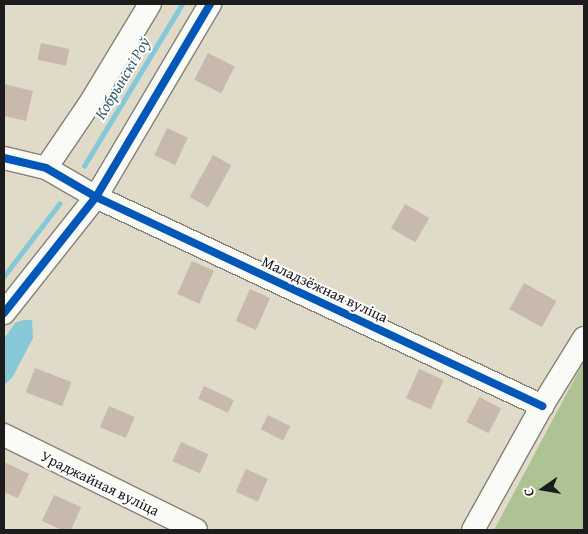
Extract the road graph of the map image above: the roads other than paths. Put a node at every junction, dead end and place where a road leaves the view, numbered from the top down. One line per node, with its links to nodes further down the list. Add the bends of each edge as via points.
1 (150, 4): 4 (street)
2 (210, 4): 5 (street)
3 (4, 158): 4 (street, Маладзёжная вуліца)
4 (46, 168): 5 (street, Маладзёжная вуліца)
5 (96, 197): 6 (street); 8 (street, Маладзёжная вуліца)
6 (4, 313)
7 (584, 338): 8 (street)
8 (542, 406): 11 (street)
9 (4, 435): 10 (street, Ураджайная вуліца)
10 (196, 530)
11 (473, 530)

